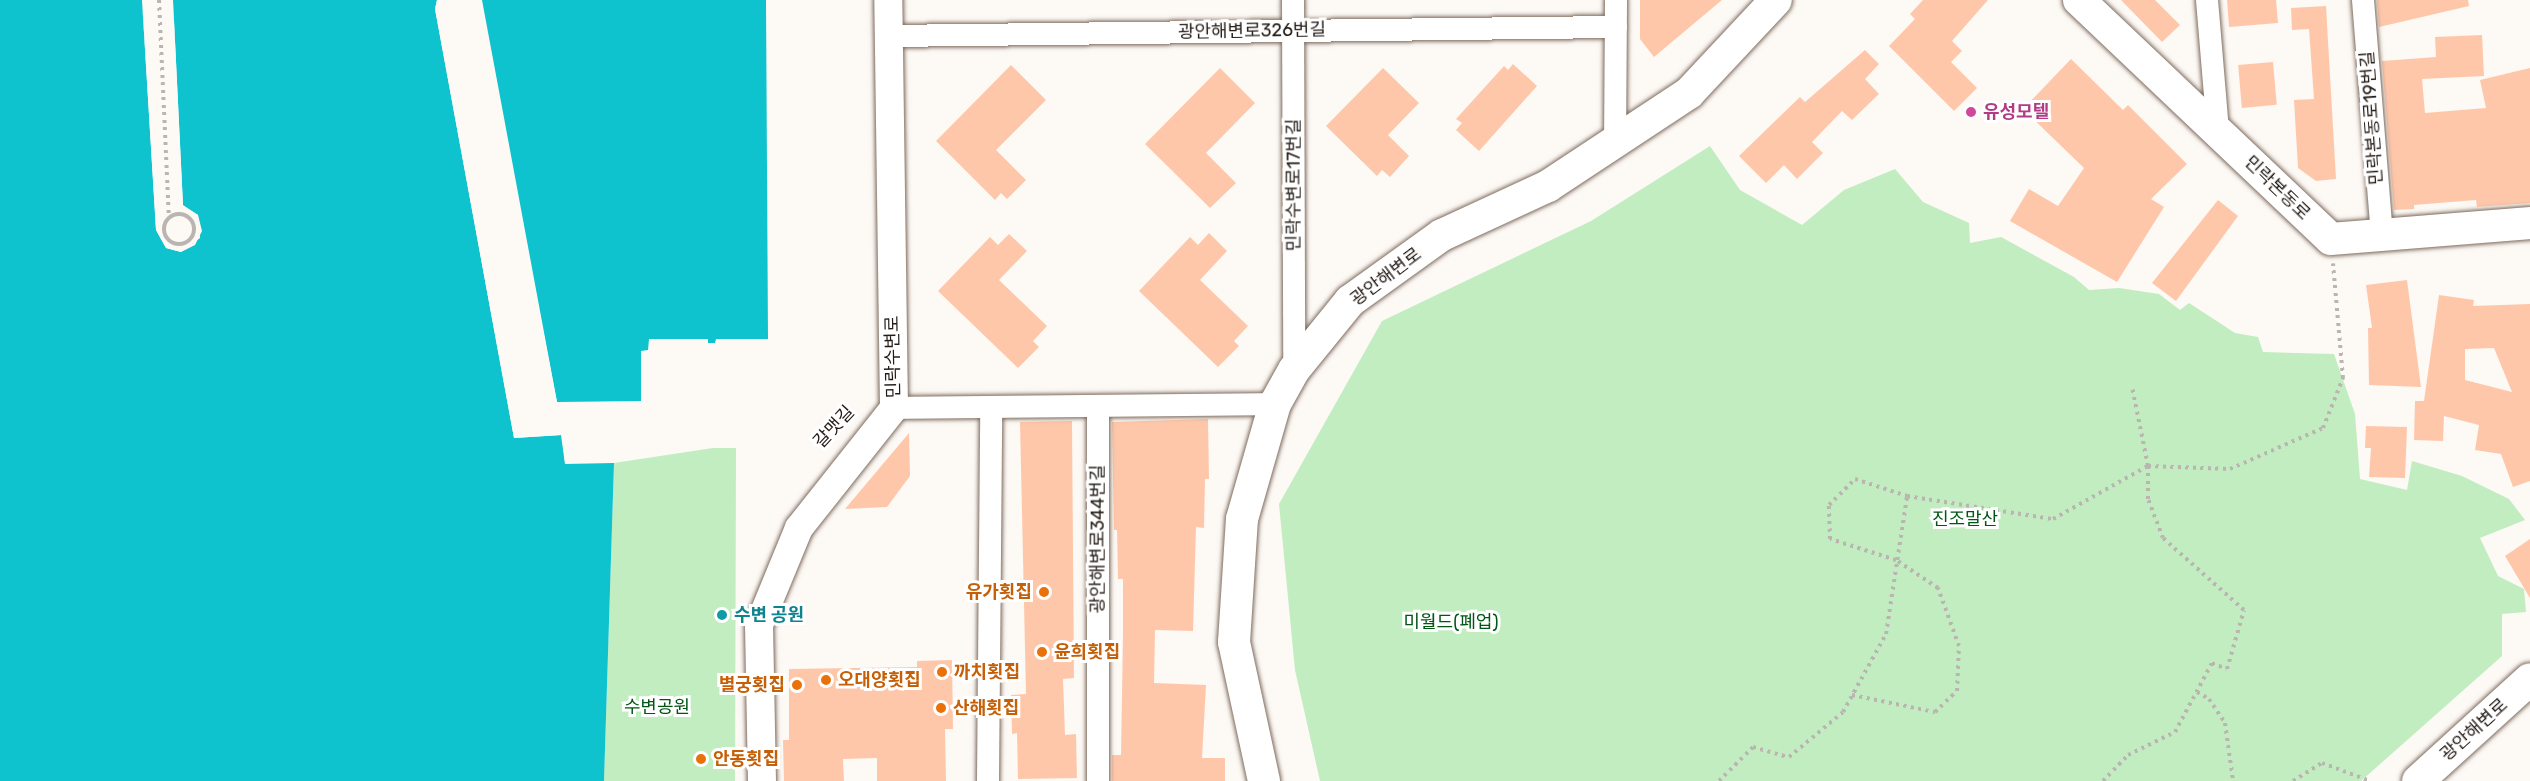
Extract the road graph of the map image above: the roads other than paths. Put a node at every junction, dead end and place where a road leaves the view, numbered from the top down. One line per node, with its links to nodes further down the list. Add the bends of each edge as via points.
1 (888, 0): 10 (street, 민락수변로)
2 (1293, 0): 9 (street, 민락수변로17번길)
3 (1616, 0): 8 (street)
4 (1776, 0): 12 (main road, 광안해변로, via 1689,93)
5 (2079, 0): 11 (main road, 민락본동로)
6 (2207, 0): 11 (street)
7 (2363, 0): 14 (street, 민락본동로19번길)
8 (1616, 27): 9 (street, 광안해변로326번길); 12 (street)
9 (1293, 31): 10 (street, 광안해변로326번길); 15 (street, 민락수변로17번길)
10 (888, 36): 19 (street, 민락수변로)
11 (2218, 132): 14 (main road, 민락본동로, via 2331,239)
12 (1615, 146): 15 (main road, 광안해변로, via 1548,186 1442,236 1350,301)
13 (2530, 223): 14 (main road)
14 (2382, 235)
15 (1294, 370): 16 (main road, 광안해변로)
16 (1275, 404): 17 (street); 24 (main road, 광안해변로, via 1242,519 1234,642)
17 (1098, 406): 18 (street); 23 (street, 광안해변로344번길)
18 (991, 407): 19 (street); 22 (street)
19 (894, 408): 21 (street, 민락수변로, via 799,528 759,625)
20 (2530, 679): 25 (main road, 광안해변로)
21 (762, 781)
22 (988, 781)
23 (1098, 781)
24 (1264, 781)
25 (2418, 781)

